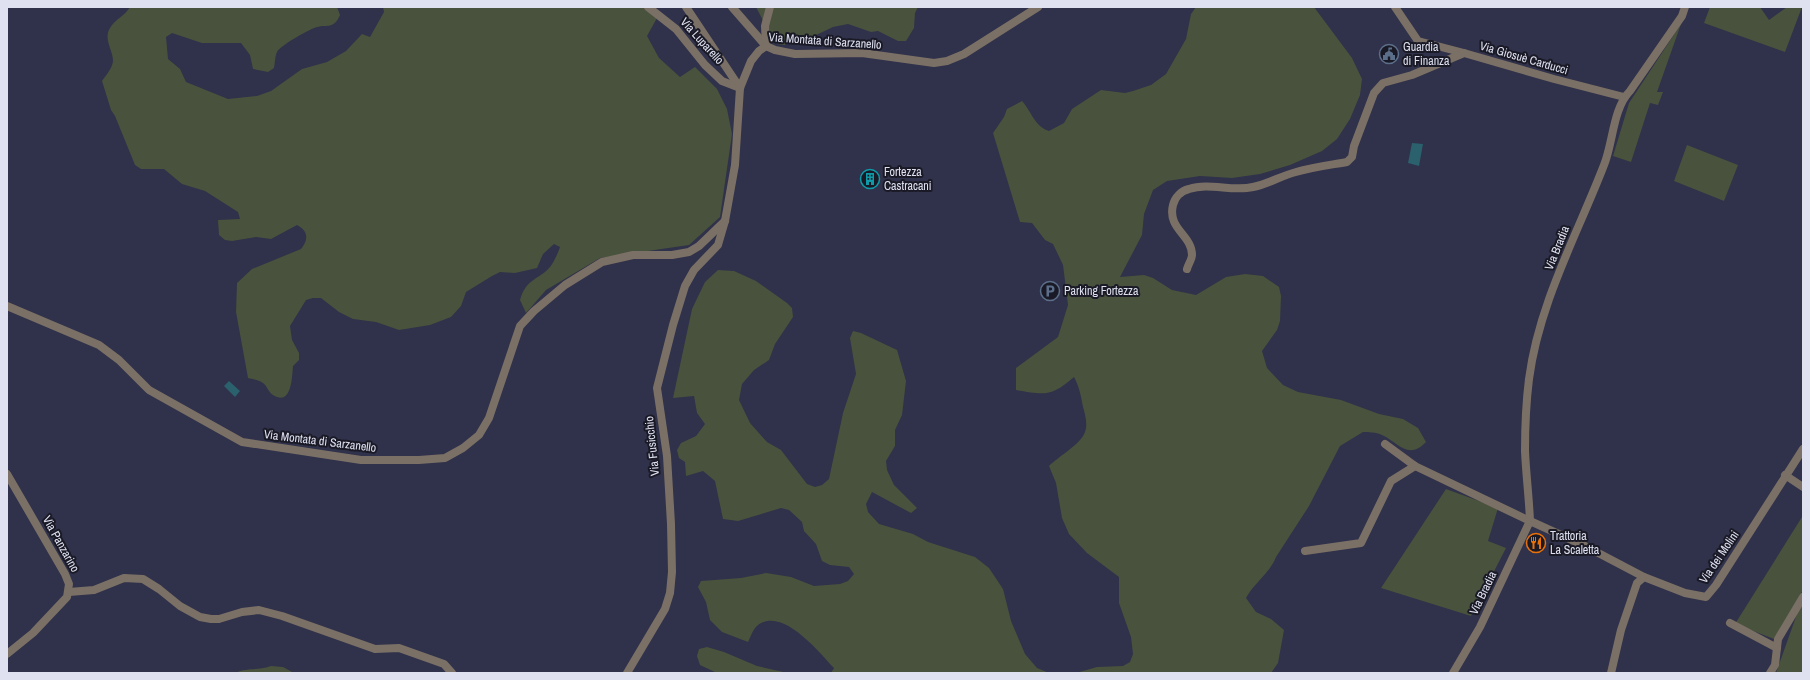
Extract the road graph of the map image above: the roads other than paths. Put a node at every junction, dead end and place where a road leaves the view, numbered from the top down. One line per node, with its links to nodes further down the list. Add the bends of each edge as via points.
1 (648, 7): 10 (street, Via Luparello, via 676,29 705,65 722,81)
2 (686, 7): 10 (street)
3 (732, 7): 8 (street)
4 (770, 7): 8 (street, via 765,26)
5 (1038, 7): 8 (street, Via Montata di Sarzanello, via 964,54 948,61 927,62 838,52 795,54)
6 (1395, 7): 9 (street, via 1418,41)
7 (1685, 7): 11 (street, Via Bradia, via 1682,16)
8 (766, 46): 10 (street, Via Montata di Sarzanello, via 751,61)
9 (1464, 53): 11 (street, Via Giosuè Carducci); 13 (street, Via Giosuè Carducci, via 1412,75 1383,83 1374,93 1352,157 1347,162 1296,172 1252,187 1199,187 1188,189 1178,195 1171,216 1192,255)
10 (740, 88): 12 (street, Via Montata di Sarzanello, via 735,165)
11 (1624, 97): 21 (street, Via Bradia, via 1605,163 1544,314 1534,356 1525,426)
12 (725, 221): 14 (street, Via Montata di Sarzanello, via 689,252 672,255 634,255 602,262 566,285 534,311 520,326 489,418 479,435 445,458 361,460 242,442 149,390 119,360 99,345); 30 (street, Via Fusicchio, via 718,245 694,270 685,286 658,388 667,456 671,524 670,593 665,609)
13 (1187, 269)
14 (7, 306)
15 (1384, 444): 17 (street)
16 (1803, 449): 19 (street, Via dei Molini)
17 (1415, 466): 21 (street); 22 (street, via 1391,481 1361,543)
18 (7, 474): 24 (street, Via Panzarino, via 65,574)
19 (1785, 475): 20 (street); 23 (street, Via dei Molini, via 1706,597 1685,593)
20 (1803, 487)
21 (1530, 521): 23 (street); 31 (street, Via Bradia, via 1480,627)
22 (1305, 551)
23 (1644, 577): 32 (street, via 1638,582 1621,630)
24 (69, 592): 28 (street, Via Panzarino, via 33,633); 29 (street, via 94,590 124,578 143,579 200,617 219,619 259,610 375,649 399,648 444,664)
25 (1803, 597): 27 (street, via 1778,639)
26 (1730, 623): 27 (street)
27 (1777, 648): 33 (street, via 1775,665)
28 (7, 654)
29 (452, 673)
30 (627, 673)
31 (1453, 673)
32 (1610, 673)
33 (1770, 673)

